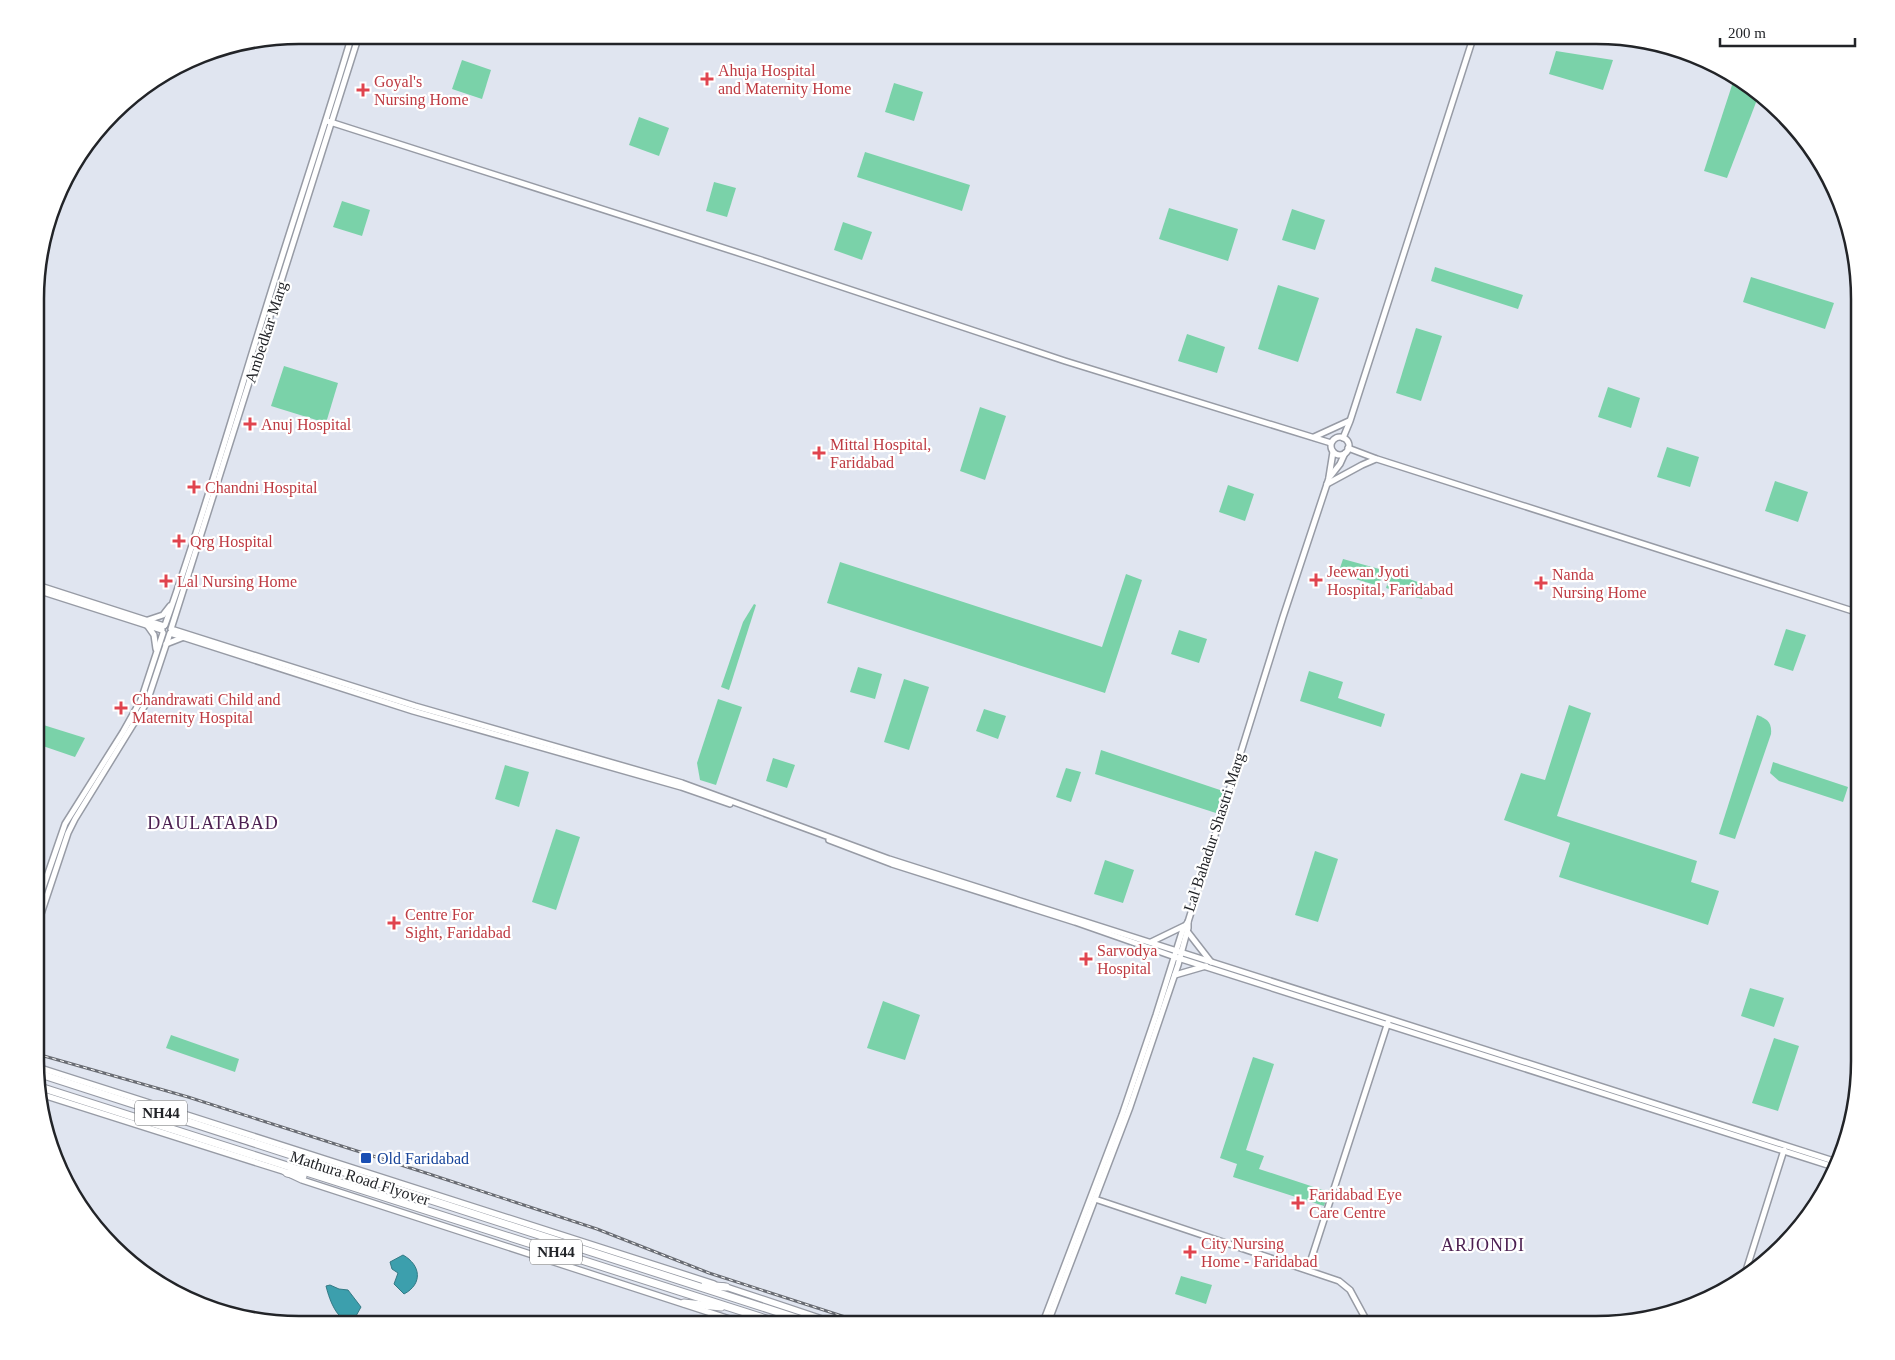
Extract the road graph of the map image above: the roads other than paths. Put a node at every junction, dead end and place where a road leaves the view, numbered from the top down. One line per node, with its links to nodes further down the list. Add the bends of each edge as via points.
1 (350, 44): 4 (street, Ambedkar Marg)
2 (356, 44): 4 (street, Ambedkar Marg)
3 (1471, 44): 5 (street)
4 (329, 122): 6 (street, via 1084,367); 16 (street, Ambedkar Marg, via 278,268); 18 (street, Ambedkar Marg)
5 (1350, 421): 6 (street); 7 (street)
6 (1314, 438): 8 (street)
7 (1343, 438): 8 (street, via 1335,438); 9 (street, via 1347,442)
8 (1331, 443): 10 (street)
9 (1347, 450): 10 (street, via 1340,455); 11 (street); 12 (street, Lal Bahadur Shastri Marg)
10 (1333, 452): 12 (street)
11 (1377, 459): 13 (street); 17 (street)
12 (1329, 478): 13 (street, Lal Bahadur Shastri Marg)
13 (1327, 484): 27 (street, Lal Bahadur Shastri Marg)
14 (44, 587): 19 (street)
15 (44, 592): 19 (street)
16 (174, 600): 19 (street, via 163,615); 20 (street, Ambedkar Marg)
17 (1851, 610)
18 (174, 621): 21 (street, Ambedkar Marg); 22 (street)
19 (147, 623): 20 (street); 24 (street, via 154,635)
20 (164, 628): 21 (street, via 170,626); 24 (street, Ambedkar Marg)
21 (171, 631): 22 (street); 23 (street, Ambedkar Marg)
22 (185, 636): 23 (street); 28 (street, via 682,783 890,859); 29 (street, via 413,711 681,787 888,863)
23 (166, 644): 26 (street, Ambedkar Marg, via 147,702 68,833)
24 (157, 652): 25 (street, Ambedkar Marg, via 141,700 124,732 65,824)
25 (44, 885)
26 (44, 905)
27 (1186, 926): 28 (street); 29 (street, Lal Bahadur Shastri Marg); 30 (street)
28 (1151, 942): 29 (street)
29 (1178, 954): 30 (street); 31 (street); 44 (street, Lal Bahadur Shastri Marg)
30 (1208, 964): 31 (street); 32 (street)
31 (1175, 975): 44 (street, via 1130,1107)
32 (1389, 1021): 33 (street); 46 (street)
33 (1424, 1032): 38 (street); 39 (street)
34 (44, 1071): 47 (highway, Mathura Road Flyover / NH44, via 286,1154)
35 (44, 1071): 48 (main road)
36 (45, 1089): 43 (highway, Mathura Road Flyover / NH44)
37 (46, 1096): 42 (main road)
38 (1786, 1145): 39 (street); 40 (street)
39 (1784, 1152): 41 (street); 45 (street)
40 (1831, 1160)
41 (1829, 1166)
42 (287, 1173): 43 (highway); 49 (main road)
43 (328, 1180): 50 (highway, NH44)
44 (1093, 1198): 46 (street); 55 (street, Lal Bahadur Shastri Marg); 56 (street)
45 (1747, 1267)
46 (1308, 1269): 57 (street, via 1345,1285)
47 (683, 1281): 48 (highway); 53 (highway, NH44)
48 (726, 1287): 54 (main road)
49 (684, 1303): 50 (highway); 51 (main road)
50 (731, 1308): 52 (highway, NH44)
51 (722, 1316)
52 (756, 1316)
53 (790, 1316)
54 (813, 1316)
55 (1046, 1316)
56 (1050, 1316)
57 (1364, 1316)

